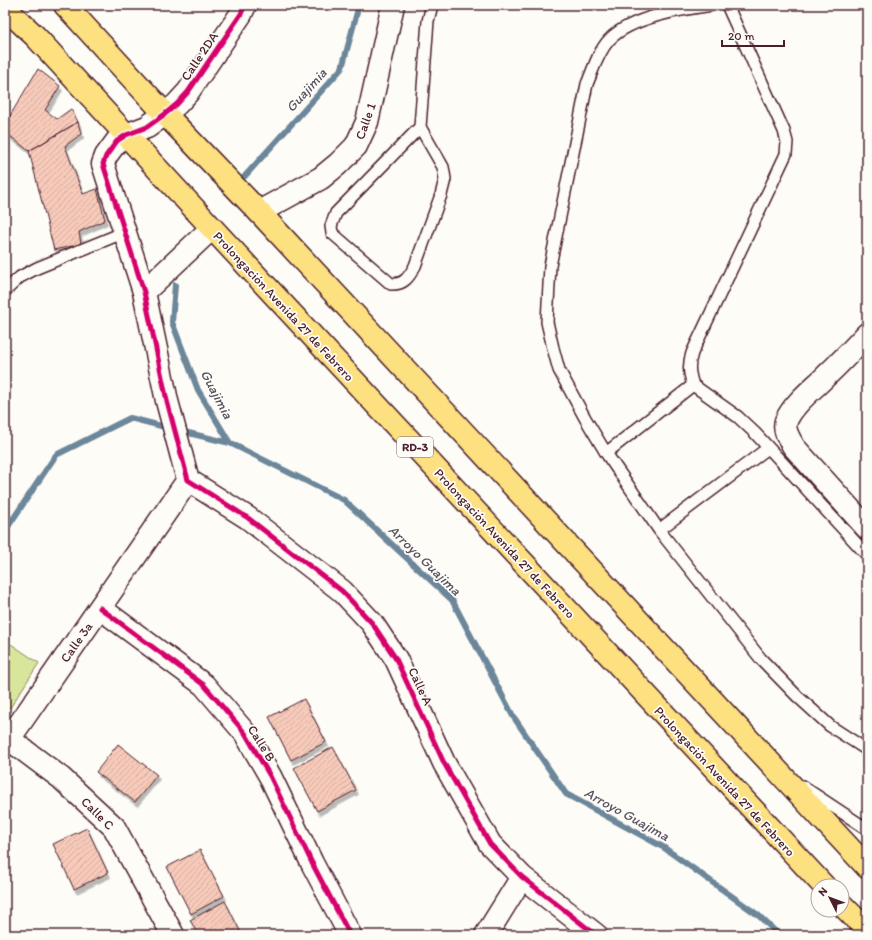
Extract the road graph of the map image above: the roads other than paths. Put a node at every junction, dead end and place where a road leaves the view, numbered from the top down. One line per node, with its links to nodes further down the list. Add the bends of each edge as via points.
1 (64, 5): 8 (main road)
2 (245, 5): 8 (street, Calle 2DA, via 188,92)
3 (393, 5): 11 (street, Calle 1, via 367,122 356,146 321,178)
4 (432, 5): 9 (lane, via 428,21)
5 (713, 5): 19 (lane, via 662,13 626,27 609,40 598,56 587,84 550,266 547,322 559,370)
6 (727, 5): 17 (lane, via 784,131 786,154 692,353 689,370)
7 (5, 8): 10 (main road, Prolongación Avenida 27 de Febrero / RD-3, via 35,36)
8 (165, 114): 10 (street, Calle 2DA, via 147,127); 11 (main road)
9 (420, 127): 9 (lane, via 443,167 445,179 415,266 402,283 391,284 332,233 331,226 336,213)
10 (126, 135): 12 (main road, Prolongación Avenida 27 de Febrero / RD-3); 13 (street, Calle 2DA, via 110,149 103,164)
11 (259, 212): 27 (main road)
12 (212, 228): 15 (street); 31 (main road, Prolongación Avenida 27 de Febrero / RD-3)
13 (125, 232): 14 (lane, via 37,268 20,277); 15 (street, Calle 2DA)
14 (5, 291)
15 (144, 292): 20 (street, Calle 2DA, via 167,401)
16 (867, 334): 21 (street, via 805,396 786,422 787,435 794,446)
17 (694, 385): 18 (lane, via 738,417); 19 (lane)
18 (768, 448): 22 (lane); 23 (lane)
19 (606, 453): 22 (lane)
20 (188, 480): 24 (street, Calle 3a); 30 (street, Calle A, via 248,518 342,591 372,623 396,659 444,763 490,844)
21 (867, 528)
22 (659, 530): 26 (lane, via 771,670 830,726)
23 (867, 555)
24 (100, 608): 25 (street, Calle 3a); 35 (street, Calle B, via 204,686 245,733 270,776)
25 (6, 740): 34 (street, Calle C, via 61,778 114,827)
26 (867, 750)
27 (773, 765): 28 (lane); 29 (main road)
28 (867, 829)
29 (867, 866)
30 (522, 877): 36 (street); 37 (street, Calle A)
31 (817, 878)
32 (850, 913): 33 (main road)
33 (867, 930)
34 (174, 935)
35 (350, 935)
36 (486, 935)
37 (596, 935)

